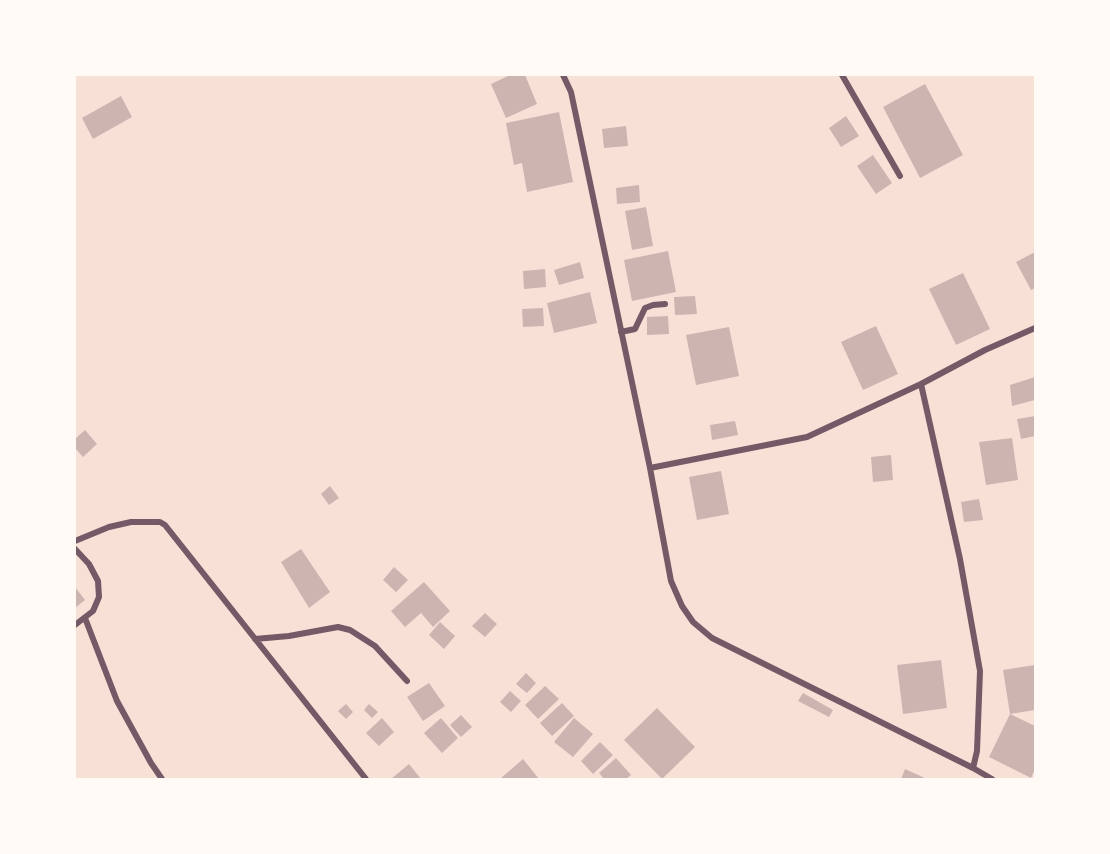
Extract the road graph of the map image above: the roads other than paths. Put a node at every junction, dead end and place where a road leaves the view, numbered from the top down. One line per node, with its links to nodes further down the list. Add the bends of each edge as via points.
1 (563, 75): 6 (street, via 571,92)
2 (842, 75): 3 (street)
3 (900, 176)
4 (665, 304): 6 (street, via 645,308 635,329)
5 (1035, 328): 7 (street)
6 (621, 332): 8 (street)
7 (921, 384): 8 (street, via 807,437); 15 (street, via 980,671)
8 (650, 468): 15 (street, via 670,581 693,622 712,638)
9 (75, 541): 13 (street, via 131,522 160,522)
10 (75, 549): 11 (street, via 98,581 99,597)
11 (86, 618): 12 (street); 16 (street, via 117,701)
12 (75, 625)
13 (255, 639): 14 (street, via 338,627 350,630 375,646); 17 (street)
14 (407, 681)
15 (973, 768): 18 (street)
16 (162, 779)
17 (366, 779)
18 (992, 779)

